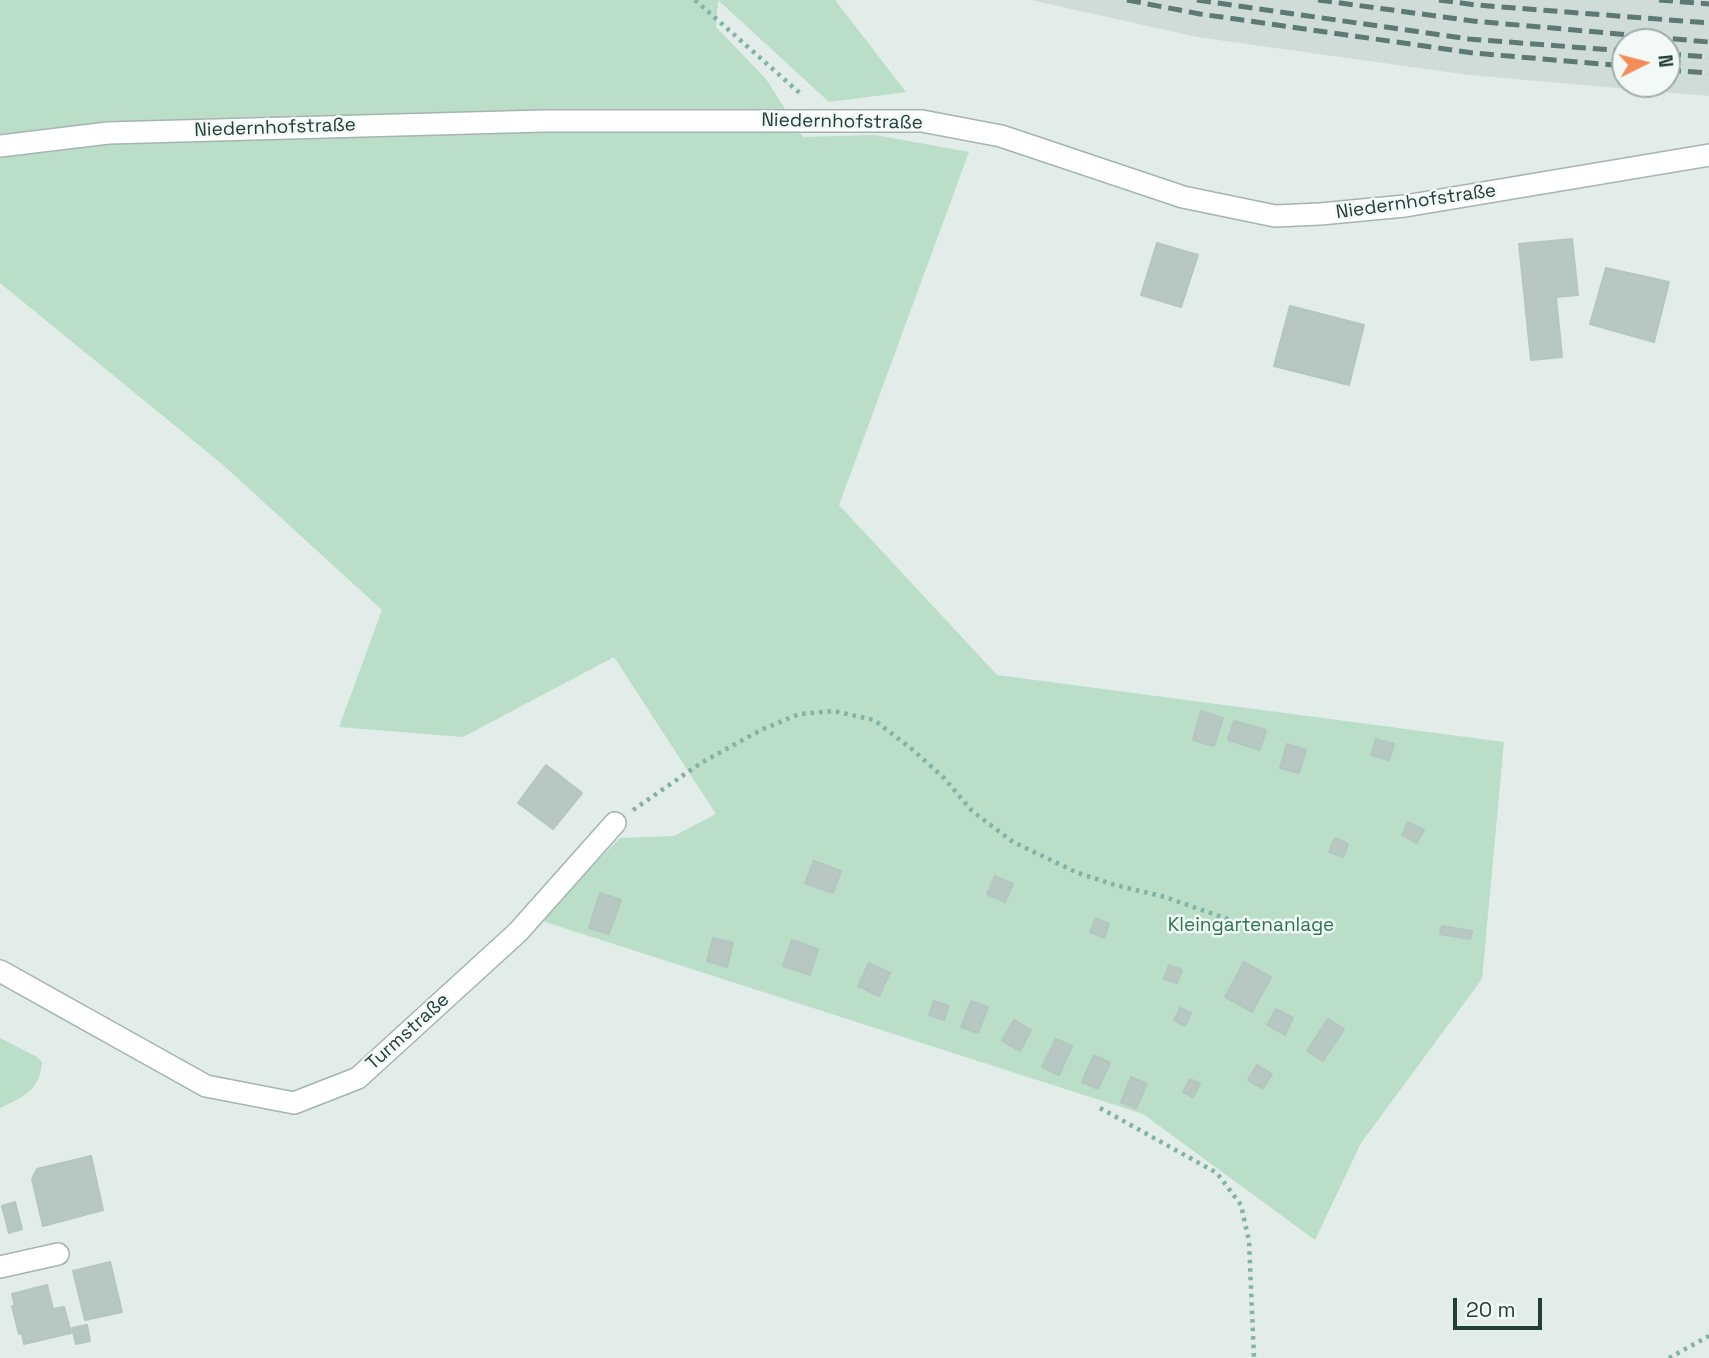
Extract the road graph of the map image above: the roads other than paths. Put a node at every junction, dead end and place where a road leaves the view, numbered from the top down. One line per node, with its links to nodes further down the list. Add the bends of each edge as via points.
1 (0, 146): 2 (street, Niedernhofstraße, via 108,132 543,121 922,121 1001,136 1182,197 1275,216 1405,206)
2 (1709, 155)
3 (615, 823): 4 (street, Turmstraße, via 518,932 358,1078 294,1103 206,1086)
4 (0, 971)
5 (58, 1254): 6 (street)
6 (0, 1267)

